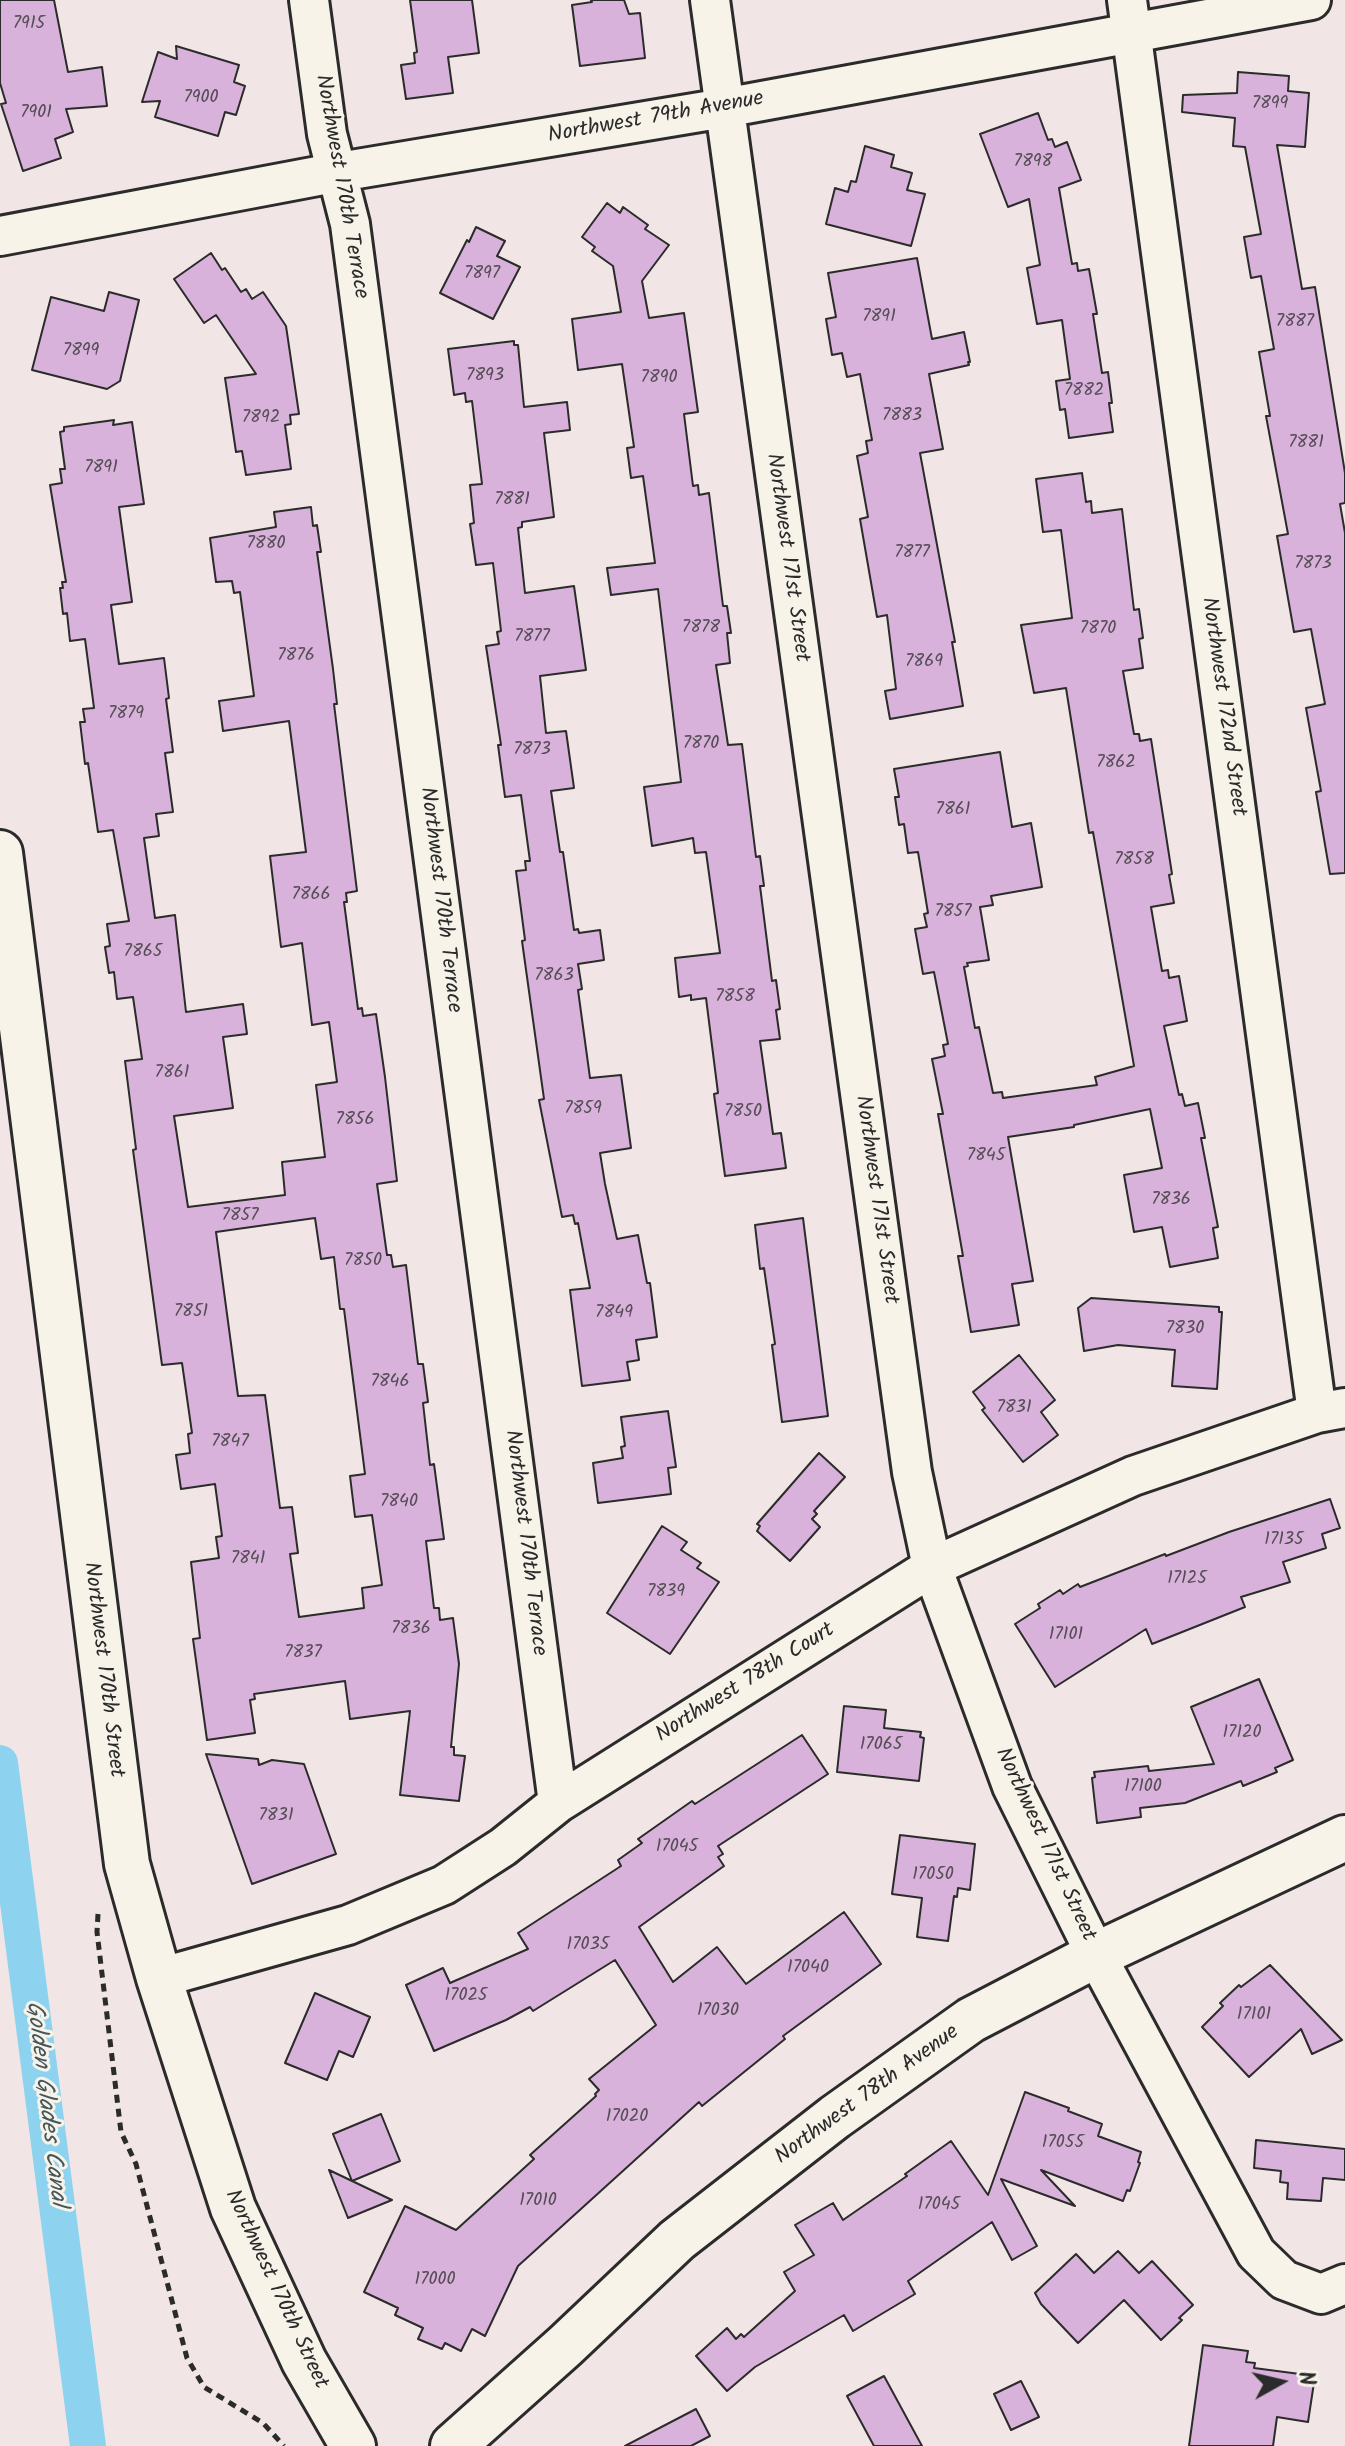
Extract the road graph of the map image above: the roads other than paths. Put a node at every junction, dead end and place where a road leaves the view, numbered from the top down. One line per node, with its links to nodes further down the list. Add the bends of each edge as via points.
1 (309, 0): 6 (street, Northwest 170th Terrace, via 327,134)
2 (710, 0): 5 (street, Northwest 171st Street)
3 (1311, 0): 4 (street, Northwest 79th Avenue)
4 (1129, 16): 5 (street, Northwest 79th Avenue); 9 (street, Northwest 172nd Street)
5 (724, 108): 6 (street, Northwest 79th Avenue); 10 (street, Northwest 171st Street, via 912,1472)
6 (339, 172): 7 (street, Northwest 79th Avenue); 11 (street, Northwest 170th Terrace, via 353,240)
7 (0, 236)
8 (0, 853): 14 (street, Northwest 170th Street, via 127,1864)
9 (1331, 1411): 10 (street, Northwest 78th Court, via 1133,1476)
10 (932, 1567): 11 (street, Northwest 78th Court); 13 (street, Northwest 171st Street, via 1012,1786)
11 (558, 1803): 14 (street, Northwest 78th Court, via 444,1885 348,1925)
12 (1345, 1838): 13 (street, Northwest 78th Avenue)
13 (1096, 1955): 15 (street, Northwest 171st Street, via 1256,2253 1284,2280); 17 (street, Northwest 78th Avenue, via 971,2020 835,2117 677,2240)
14 (159, 1978): 16 (street, Northwest 170th Street, via 233,2208 304,2361)
15 (1333, 2289)
16 (353, 2446)
17 (453, 2446)

